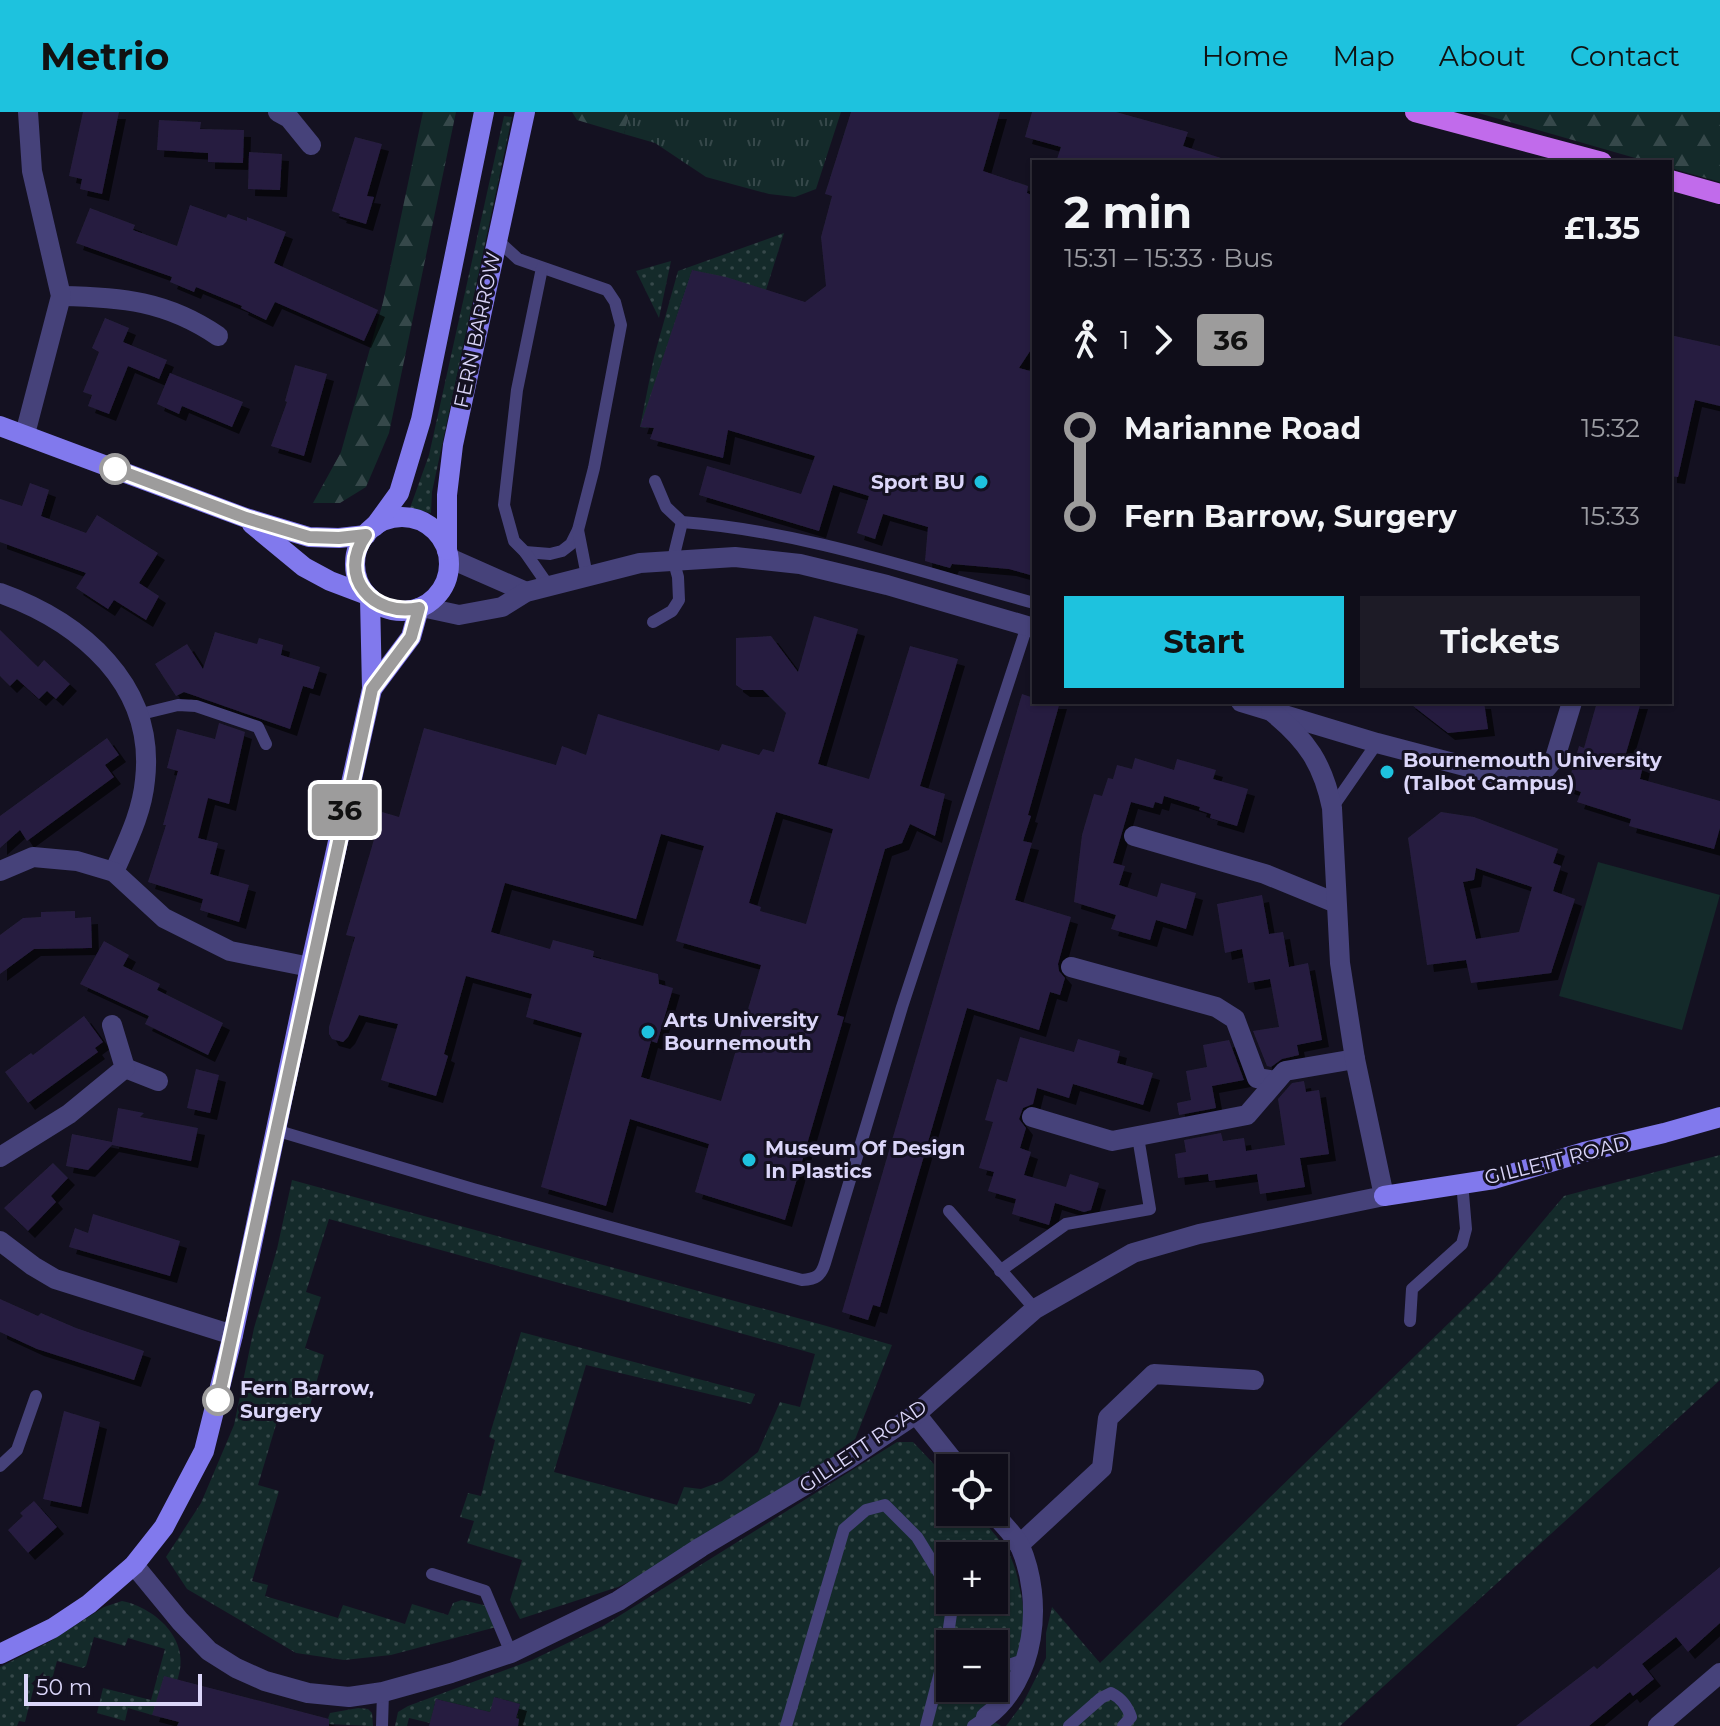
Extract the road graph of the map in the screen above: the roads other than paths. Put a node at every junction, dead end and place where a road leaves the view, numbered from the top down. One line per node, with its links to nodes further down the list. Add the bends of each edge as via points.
1 (28, 112): 13 (street, via 32,171)
2 (278, 112): 6 (street)
3 (484, 112): 20 (street, FERN BARROW, via 421,420 399,493)
4 (525, 112): 11 (street, FERN BARROW)
5 (1415, 112): 8 (main road)
6 (302, 119): 7 (street)
7 (311, 145)
8 (1595, 160)
9 (1672, 181): 10 (main road)
10 (1720, 194)
11 (496, 239): 12 (lane, via 518,259); 23 (street, FERN BARROW, via 452,457)
12 (542, 268): 21 (lane, via 607,290 620,316); 22 (lane, via 517,390 504,505 514,541)
13 (61, 296): 14 (street, via 142,302 195,321); 16 (street)
14 (218, 336)
15 (0, 426): 16 (street)
16 (25, 434): 18 (street)
17 (655, 481): 19 (lane, via 666,507)
18 (246, 518): 20 (street, via 309,537 339,538); 29 (street, via 304,567)
19 (682, 522): 24 (lane); 30 (lane, via 868,554)
20 (370, 530): 23 (street, via 400,517 419,520 435,530); 29 (street, FERN BARROW, via 355,563)
21 (578, 530): 22 (lane, via 562,551); 25 (lane)
22 (525, 552): 26 (lane)
23 (448, 554): 27 (street); 31 (street, FERN BARROW, via 444,587)
24 (673, 559): 25 (street); 32 (lane, via 679,600); 33 (street, via 756,558 800,564)
25 (587, 576): 26 (street)
26 (550, 588): 27 (street)
27 (526, 592): 31 (street, via 502,607 459,615)
28 (0, 593): 38 (street, via 28,603 93,647 126,686)
29 (369, 596): 31 (street, via 392,610); 34 (street, FERN BARROW)
30 (1032, 602)
31 (420, 607): 34 (street, FERN BARROW, via 411,637)
32 (653, 622)
33 (1031, 627): 55 (lane, via 902,1007 822,1274 814,1280)
34 (372, 689): 46 (street, FERN BARROW)
35 (1248, 704): 37 (street)
36 (1571, 704): 39 (street, via 1555,758 1542,773 1525,780)
37 (1271, 711): 39 (street); 41 (street, via 1308,746)
38 (137, 715): 40 (lane, via 196,706 258,727); 44 (street, via 146,751 145,783)
39 (1377, 743): 41 (lane)
40 (266, 744)
41 (1332, 808): 45 (street)
42 (1134, 836): 45 (street, via 1265,874)
43 (0, 871): 44 (street, via 33,857 77,861)
44 (114, 872): 46 (street, via 164,918 230,951)
45 (1336, 903): 49 (street)
46 (310, 967): 55 (street, FERN BARROW)
47 (1071, 967): 52 (street, via 1216,1007 1235,1019 1257,1078)
48 (112, 1025): 50 (street)
49 (1355, 1059): 52 (street, via 1285,1071); 59 (street)
50 (125, 1068): 51 (street); 57 (street, via 69,1114)
51 (158, 1081)
52 (1276, 1081): 56 (street, via 1247,1115)
53 (1032, 1117): 56 (street, via 1112,1141)
54 (1720, 1117): 58 (street, GILLETT ROAD, via 1494,1179)
55 (275, 1130): 65 (street, FERN BARROW)
56 (1138, 1137): 62 (lane, via 1150,1209 1066,1224)
57 (0, 1157)
58 (1462, 1182): 59 (street, GILLETT ROAD); 64 (lane, via 1462,1244 1412,1289)
59 (1384, 1196): 63 (street, GILLETT ROAD, via 1133,1253)
60 (949, 1211): 62 (lane)
61 (0, 1241): 65 (street, via 55,1279)
62 (1000, 1271): 63 (lane)
63 (1035, 1309): 68 (street, GILLETT ROAD)
64 (1410, 1321)
65 (233, 1335): 73 (street, FERN BARROW, via 204,1451 164,1527)
66 (1254, 1380): 72 (street, via 1154,1374 1108,1418 1102,1468)
67 (36, 1396): 70 (lane, via 17,1450)
68 (916, 1414): 69 (street); 76 (street, GILLETT ROAD, via 618,1601)
69 (948, 1454)
70 (0, 1466)
71 (1004, 1526): 72 (street)
72 (1019, 1545): 78 (street, via 1032,1605)
73 (134, 1565): 77 (street, FERN BARROW, via 53,1628); 81 (street, GILLETT ROAD, via 185,1627 236,1668 308,1693 349,1697)
74 (936, 1568): 85 (lane, via 917,1537 885,1505 866,1510 844,1529)
75 (432, 1574): 76 (lane, via 485,1591)
76 (511, 1653): 81 (street, GILLETT ROAD)
77 (0, 1654)
78 (1026, 1659): 79 (lane); 83 (street, via 1005,1701)
79 (1008, 1665)
80 (1720, 1673): 89 (street)
81 (383, 1692): 84 (lane)
82 (936, 1695): 86 (lane)
83 (980, 1721)
84 (382, 1726)
85 (786, 1726)
86 (926, 1726)
87 (1069, 1726): 88 (lane, via 1111,1693 1131,1717)
88 (1123, 1726)
89 (1658, 1726)

